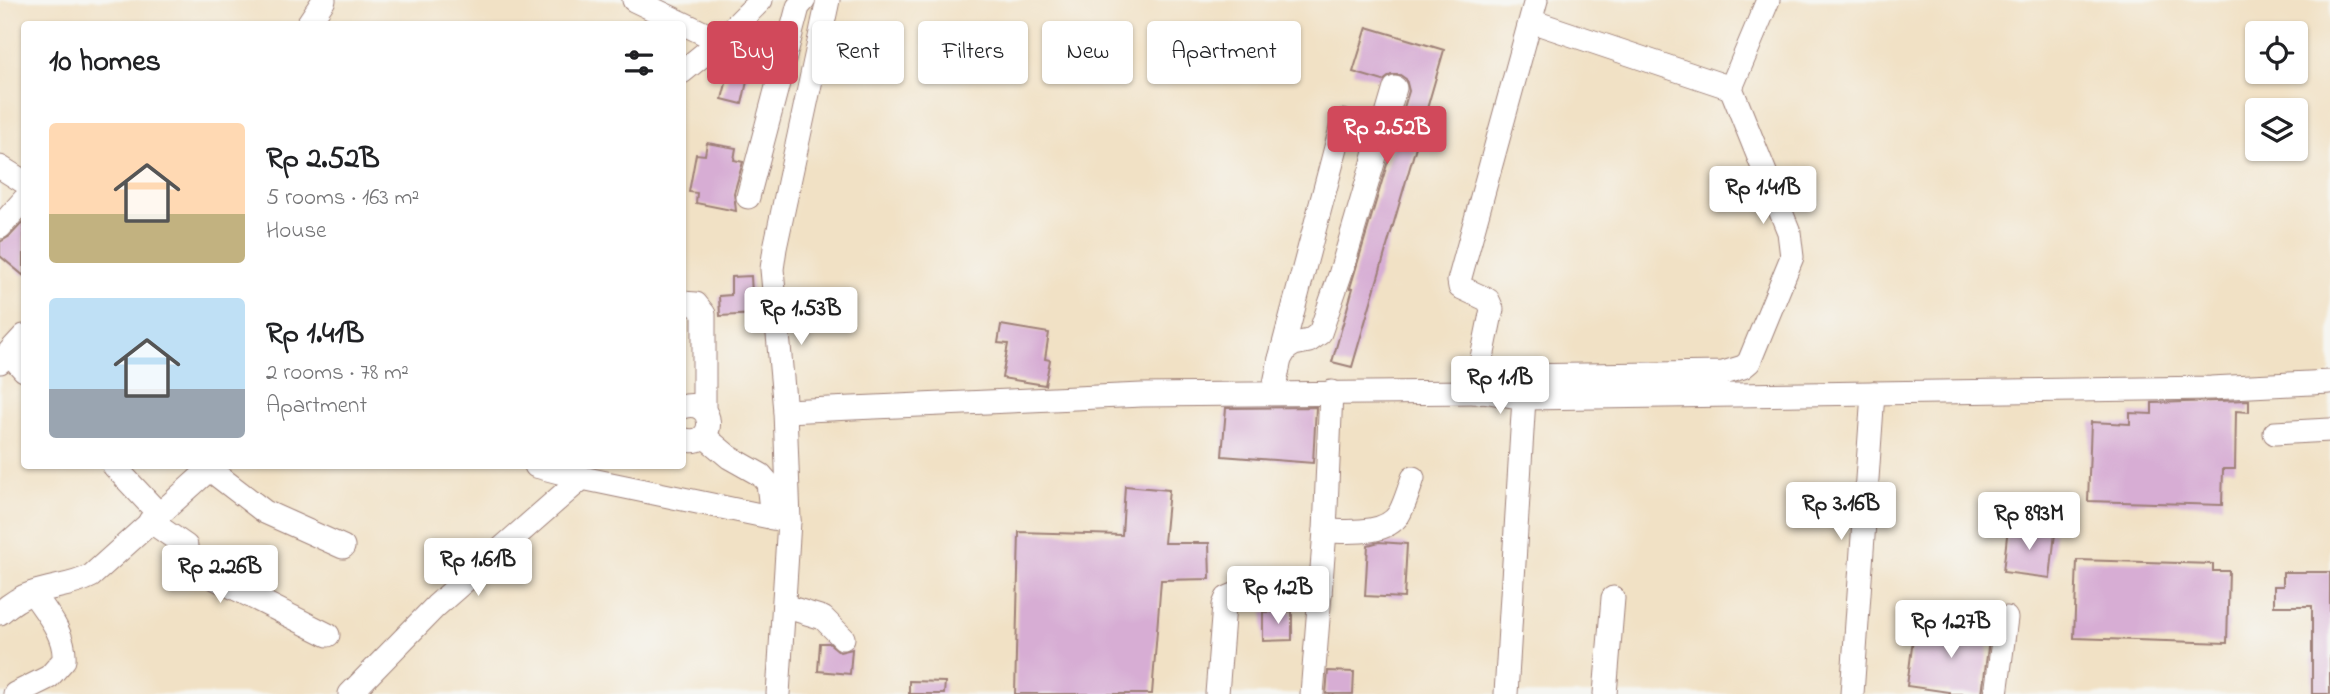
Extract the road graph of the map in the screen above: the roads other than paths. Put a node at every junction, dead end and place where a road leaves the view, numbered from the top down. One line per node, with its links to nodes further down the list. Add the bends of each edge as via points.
1 (324, 0): 8 (street)
2 (634, 0): 9 (street)
3 (761, 0): 10 (street)
4 (804, 0): 20 (street, via 798,7)
5 (828, 0): 34 (street, via 775,248 773,289)
6 (1768, 0): 16 (street)
7 (1534, 10): 16 (street); 29 (street, via 1459,281 1460,287 1492,305)
8 (310, 21)
9 (678, 21)
10 (740, 21)
11 (686, 25): 12 (street)
12 (707, 35)
13 (707, 52): 14 (street)
14 (686, 69)
15 (1395, 88): 25 (street, via 1320,333 1289,347)
16 (1731, 88): 29 (street, via 1790,232 1792,248 1790,264 1749,362 1723,373 1516,376)
17 (1343, 121): 25 (street)
18 (0, 167): 19 (street)
19 (21, 180)
20 (748, 197)
21 (21, 203): 22 (street)
22 (0, 227)
23 (686, 303): 33 (street, via 696,304 704,314)
24 (21, 342): 26 (street)
25 (1280, 359): 30 (street)
26 (11, 362)
27 (2330, 382): 31 (street)
28 (1331, 392): 29 (street); 30 (street); 46 (street)
29 (1479, 392): 32 (street)
30 (1273, 393): 34 (street)
31 (1873, 393): 32 (street); 63 (street)
32 (1524, 398): 61 (street)
33 (693, 409): 37 (street, via 709,423)
34 (785, 411): 45 (street)
35 (2330, 430): 36 (street)
36 (2275, 433)
37 (693, 438): 45 (street, via 761,475)
38 (116, 469): 44 (street)
39 (209, 469): 44 (street)
40 (213, 469): 47 (street, via 265,512)
41 (548, 469): 42 (street)
42 (582, 478): 45 (street); 57 (street, via 436,606)
43 (1413, 478): 46 (street, via 1399,515 1388,526)
44 (155, 517): 48 (street, via 91,576); 54 (street, via 186,546 189,565)
45 (781, 519): 51 (street)
46 (1325, 531): 49 (street)
47 (343, 547)
48 (33, 593): 52 (street); 56 (street, via 58,634 64,660 49,677)
49 (1320, 594): 59 (street, via 1227,598); 60 (street)
50 (1612, 598): 62 (street)
51 (784, 606): 55 (street, via 823,618); 58 (street)
52 (0, 613)
53 (2006, 618): 64 (street)
54 (328, 635)
55 (843, 638)
56 (15, 694)
57 (350, 694)
58 (778, 694)
59 (1217, 694)
60 (1312, 694)
61 (1506, 694)
62 (1605, 694)
63 (1852, 694)
64 (1996, 694)

